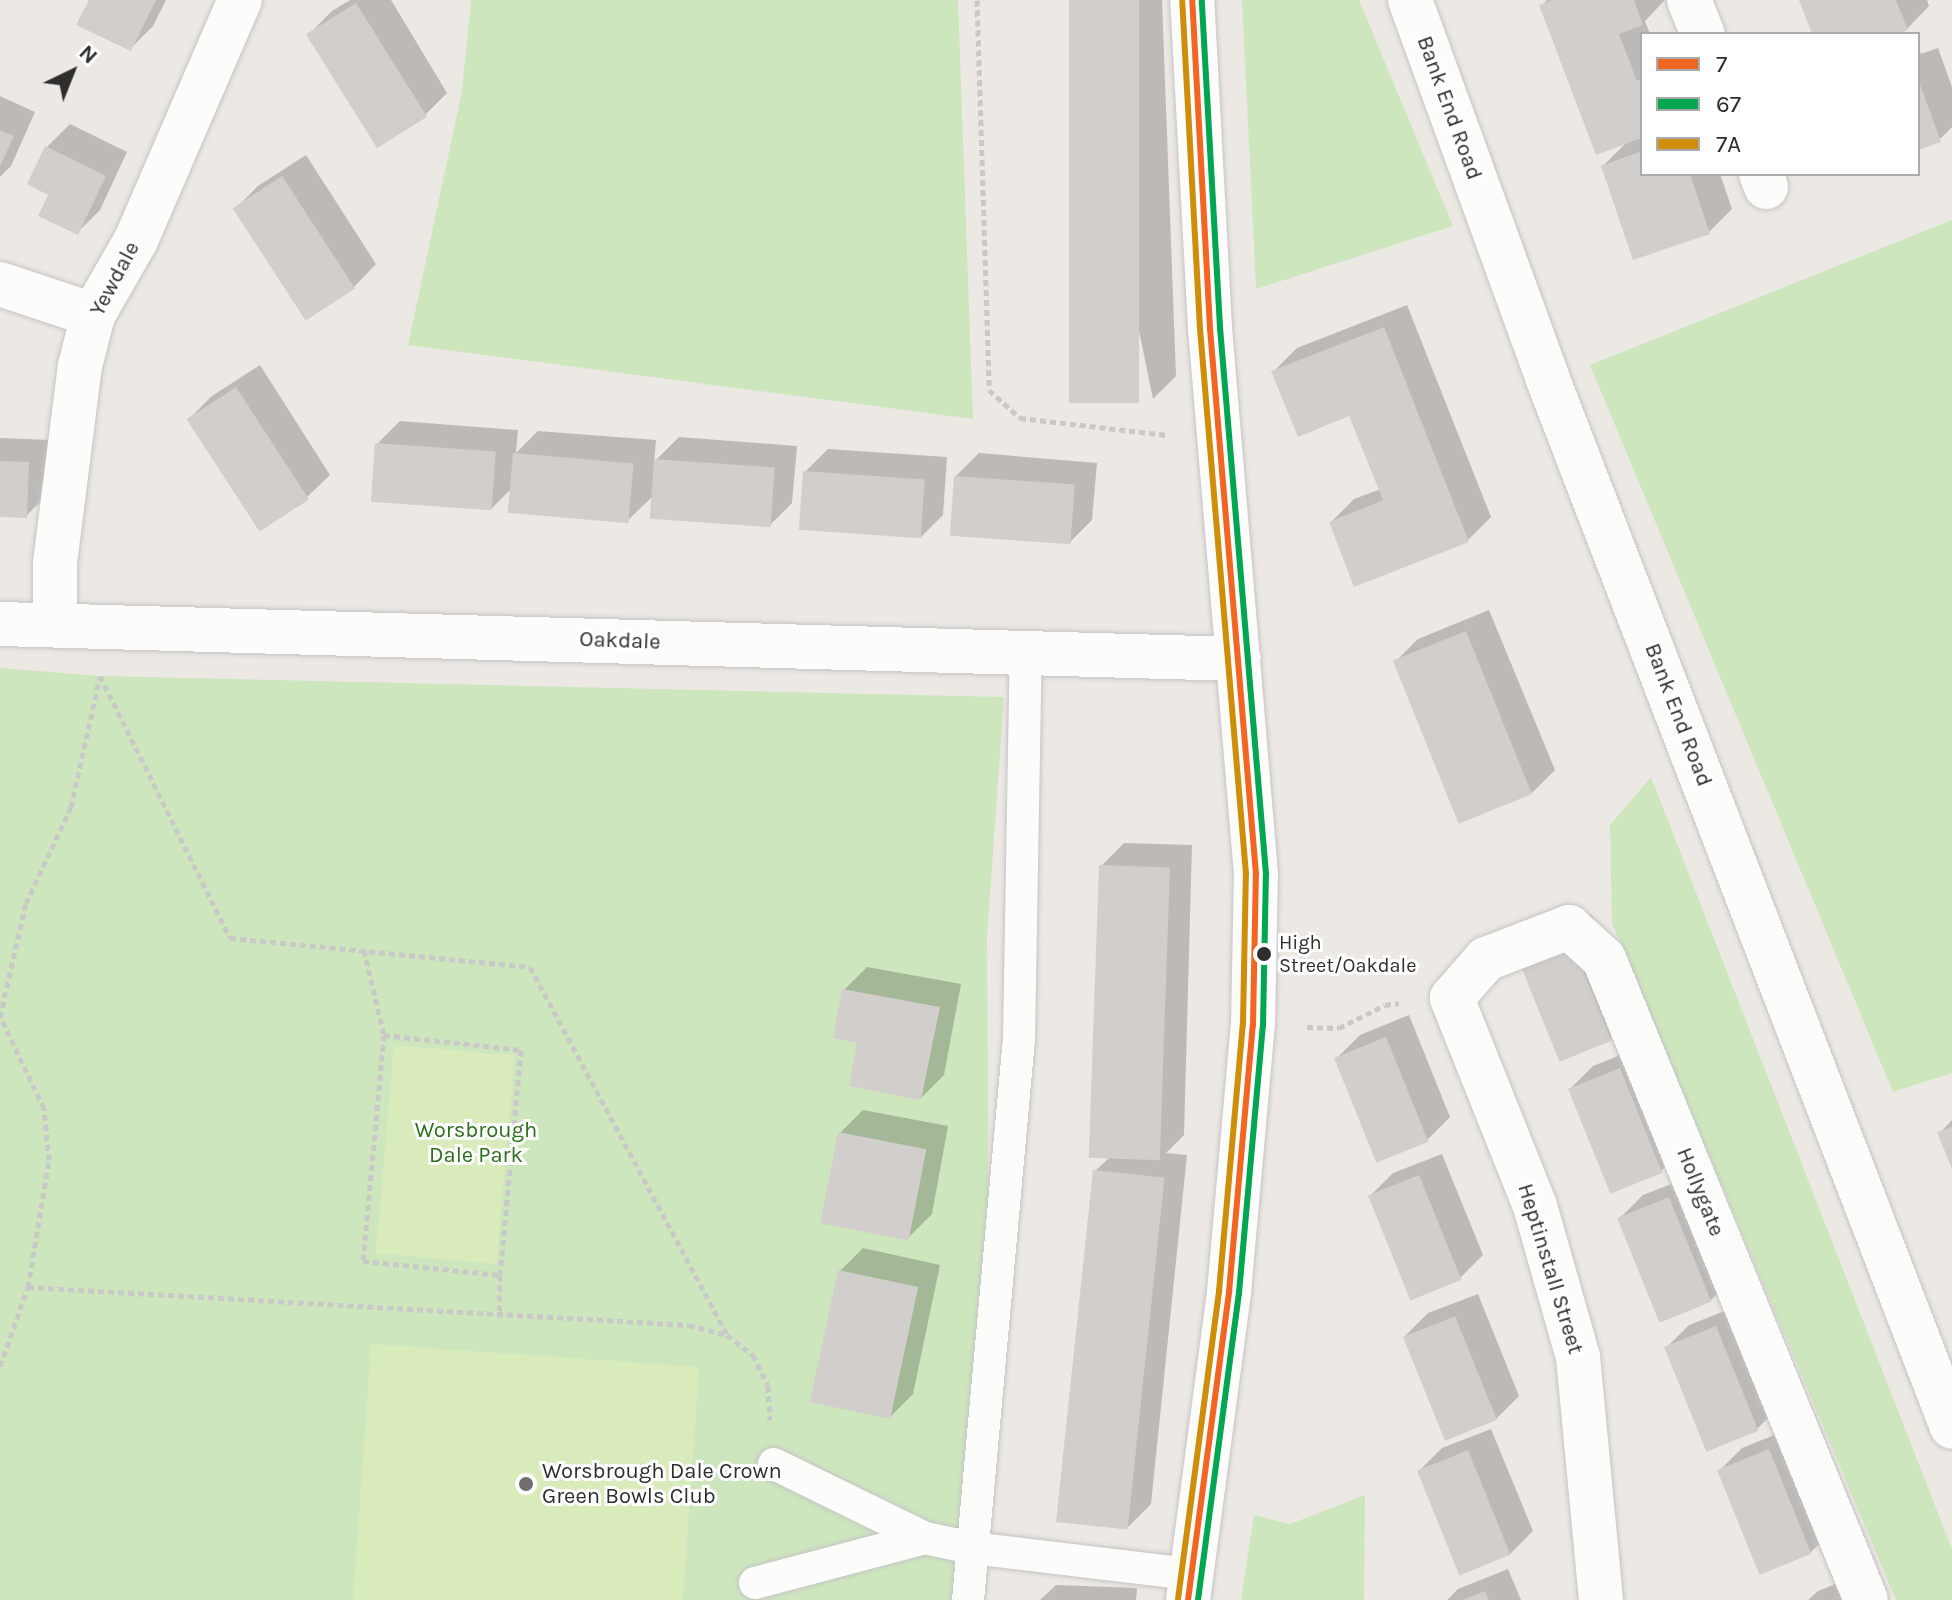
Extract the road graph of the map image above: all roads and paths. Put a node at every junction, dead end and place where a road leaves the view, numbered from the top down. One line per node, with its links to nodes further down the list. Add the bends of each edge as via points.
1 (240, 0): 8 (street, Yewdale, via 136,240)
2 (977, 0): 9 (path, via 989,390 1020,418)
3 (1192, 0): 9 (street)
4 (1410, 0): 24 (street, Bank End Road, via 1547,377)
5 (1689, 0): 6 (street)
6 (1702, 32)
7 (0, 284): 8 (street)
8 (93, 315): 11 (street, Yewdale, via 80,366 57,548)
9 (1220, 442): 13 (street)
10 (0, 624): 11 (street, Oakdale)
11 (55, 624): 12 (street, Oakdale)
12 (1026, 653): 13 (street, Oakdale); 27 (lane, via 1019,1038)
13 (1239, 659): 17 (street, via 1256,874)
14 (364, 950): 16 (path, via 230,938 100,676 71,807 26,903); 18 (path); 22 (path, via 530,967)
15 (1452, 998): 17 (path, via 1385,1005 1339,1028); 31 (street, Heptinstall Street, via 1535,1206 1578,1357); 32 (street, Hollygate, via 1486,959 1569,927 1604,959)
16 (0, 1017): 20 (path, via 44,1108 49,1160)
17 (1253, 1025): 29 (street, via 1229,1292)
18 (384, 1035): 19 (path, via 521,1050); 19 (path, via 363,1261)
19 (500, 1275): 21 (path)
20 (28, 1287): 21 (path); 23 (path)
21 (499, 1314): 22 (path, via 689,1325)
22 (727, 1335): 25 (path, via 753,1355 768,1386)
23 (0, 1366)
24 (1952, 1427)
25 (774, 1464): 26 (lane)
26 (925, 1538): 27 (lane); 28 (lane)
27 (972, 1548): 29 (lane); 30 (lane)
28 (755, 1583)
29 (1190, 1587)
30 (968, 1600)
31 (1601, 1600)
32 (1866, 1600)

